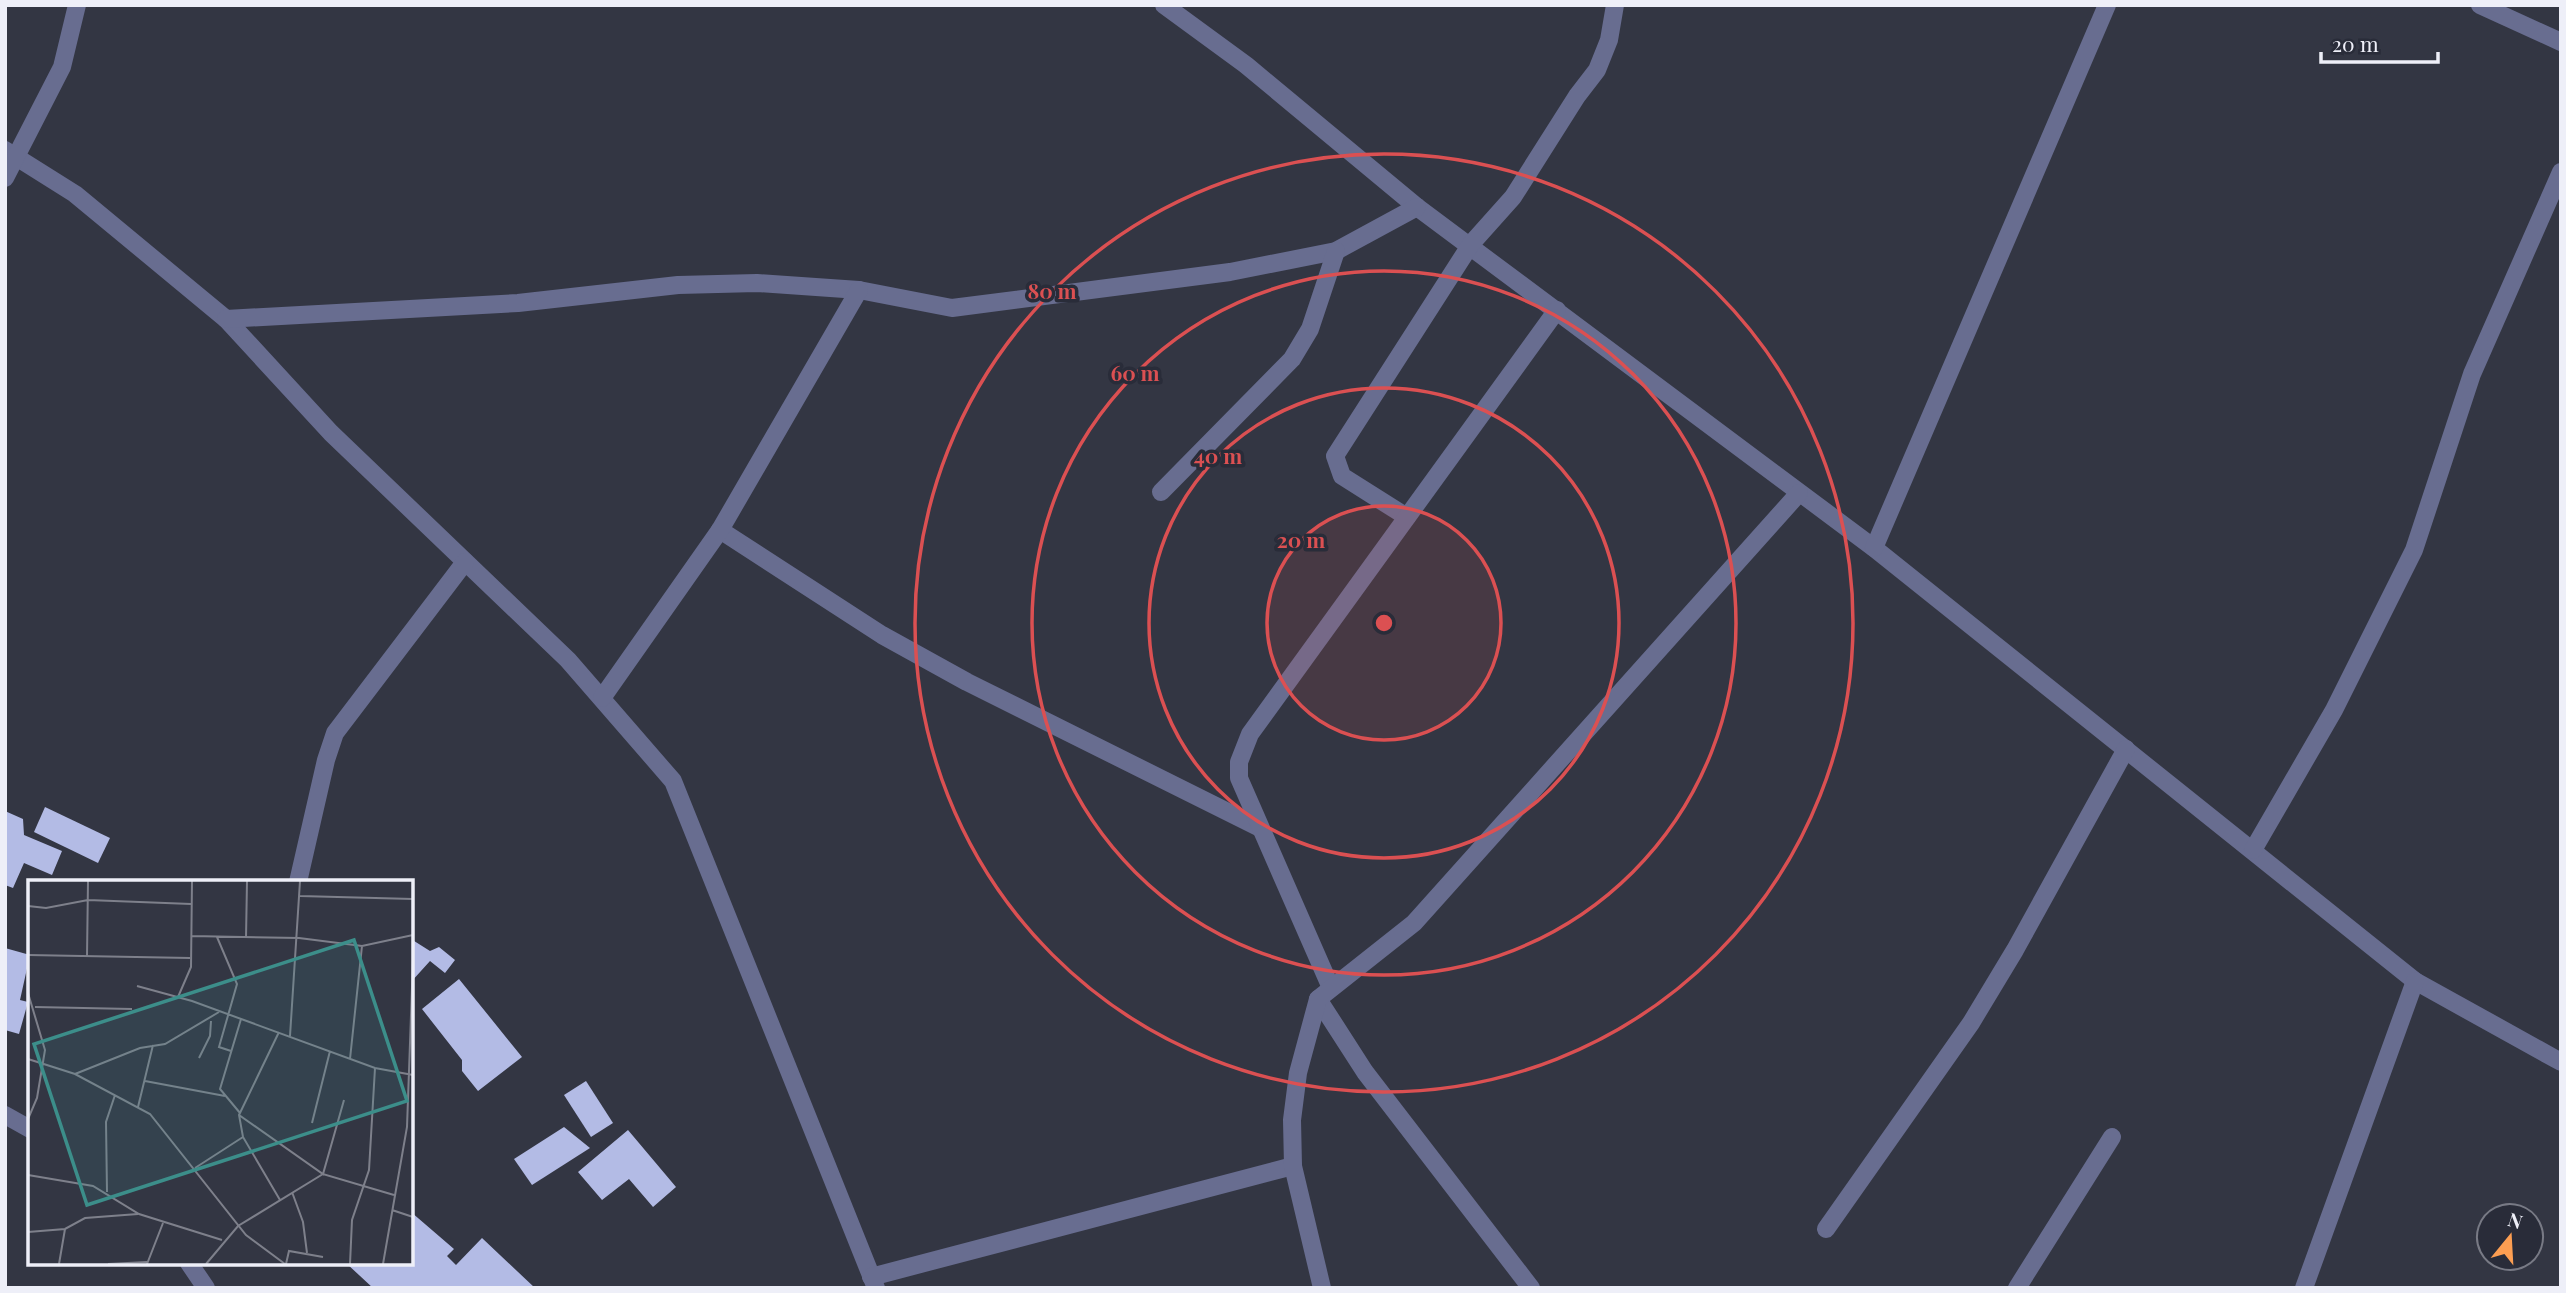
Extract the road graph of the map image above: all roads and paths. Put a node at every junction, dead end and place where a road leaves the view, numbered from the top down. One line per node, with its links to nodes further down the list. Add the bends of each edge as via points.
1 (78, 5): 7 (street, via 62,67)
2 (1164, 5): 10 (street, via 1246,65)
3 (1615, 5): 11 (street, via 1609,40 1597,70 1513,197)
4 (2107, 5): 20 (street)
5 (2480, 5): 6 (street)
6 (2561, 42)
7 (11, 154): 9 (street); 15 (street, via 75,194)
8 (2561, 172): 25 (street, via 2472,374 2414,550 2334,710)
9 (5, 178)
10 (1417, 207): 11 (street); 12 (street)
11 (1471, 244): 14 (street); 18 (street, via 1335,456 1342,476)
12 (1336, 251): 13 (street, via 1230,272 952,308); 16 (street, via 1310,329 1292,359)
13 (859, 290): 15 (street, via 757,283 678,285 518,303); 19 (street)
14 (1557, 310): 17 (street); 18 (street)
15 (226, 319): 21 (street, via 331,433)
16 (1161, 492)
17 (1799, 493): 20 (street); 28 (street, via 1414,923)
18 (1407, 517): 24 (street, via 1250,734 1239,762 1239,778)
19 (720, 530): 22 (street); 24 (street, via 894,642)
20 (1874, 548): 23 (street)
21 (465, 562): 22 (street); 26 (street, via 335,733)
22 (602, 698): 36 (street, via 673,781)
23 (2126, 749): 25 (street); 34 (street, via 1971,1023)
24 (1258, 827): 28 (street)
25 (2253, 850): 27 (street)
26 (298, 880)
27 (2415, 981): 29 (street); 41 (street)
28 (1324, 994): 33 (street, via 1298,1073); 39 (street, via 1365,1072)
29 (2561, 1062)
30 (5, 1115): 31 (street)
31 (28, 1128)
32 (2112, 1138): 40 (street)
33 (1293, 1166): 36 (street); 38 (street)
34 (1826, 1230)
35 (190, 1265): 37 (street)
36 (874, 1282)
37 (206, 1288)
38 (1322, 1288)
39 (1531, 1288)
40 (2017, 1288)
41 (2304, 1288)

